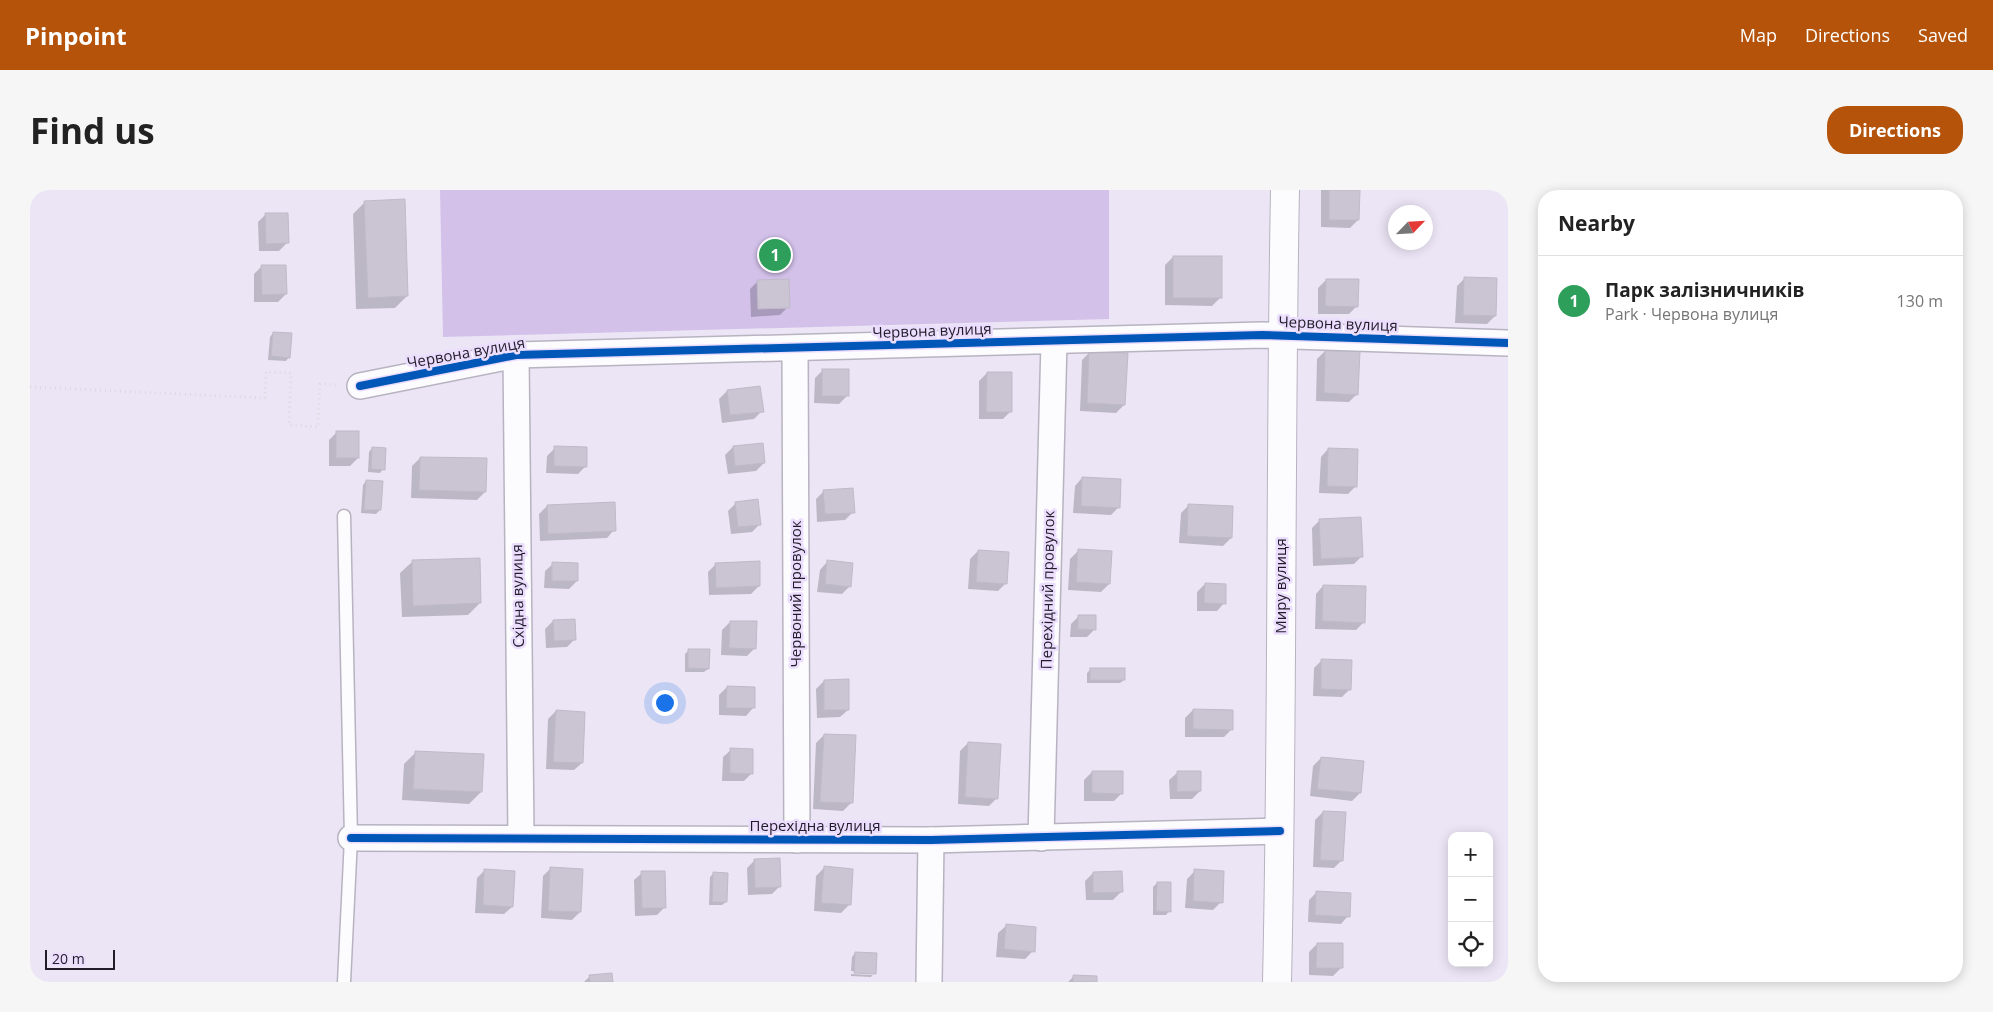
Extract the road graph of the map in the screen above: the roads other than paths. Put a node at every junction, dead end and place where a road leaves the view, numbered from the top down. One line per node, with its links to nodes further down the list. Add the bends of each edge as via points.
1 (1285, 190): 2 (main road, Миру вулиця)
2 (1282, 335): 3 (street, Червона вулиця); 4 (street, Червона вулиця); 9 (main road, Миру вулиця)
3 (1054, 342): 5 (street, Червона вулиця); 12 (street, Перехідний провулок)
4 (1508, 344)
5 (795, 349): 6 (street, Червона вулиця); 13 (street, Червоний провулок)
6 (516, 355): 7 (street, Червона вулиця); 10 (street, Східна вулиця)
7 (360, 386)
8 (344, 516): 11 (lane)
9 (1280, 831): 12 (street, Перехідна вулиця); 17 (main road, Миру вулиця)
10 (521, 837): 11 (street, Перехідна вулиця); 13 (street, Перехідна вулиця)
11 (350, 838): 15 (lane)
12 (1041, 838): 14 (street, Перехідна вулиця)
13 (797, 840): 14 (street, Перехідна вулиця)
14 (931, 840): 16 (street)
15 (344, 982)
16 (929, 982)
17 (1276, 982)

